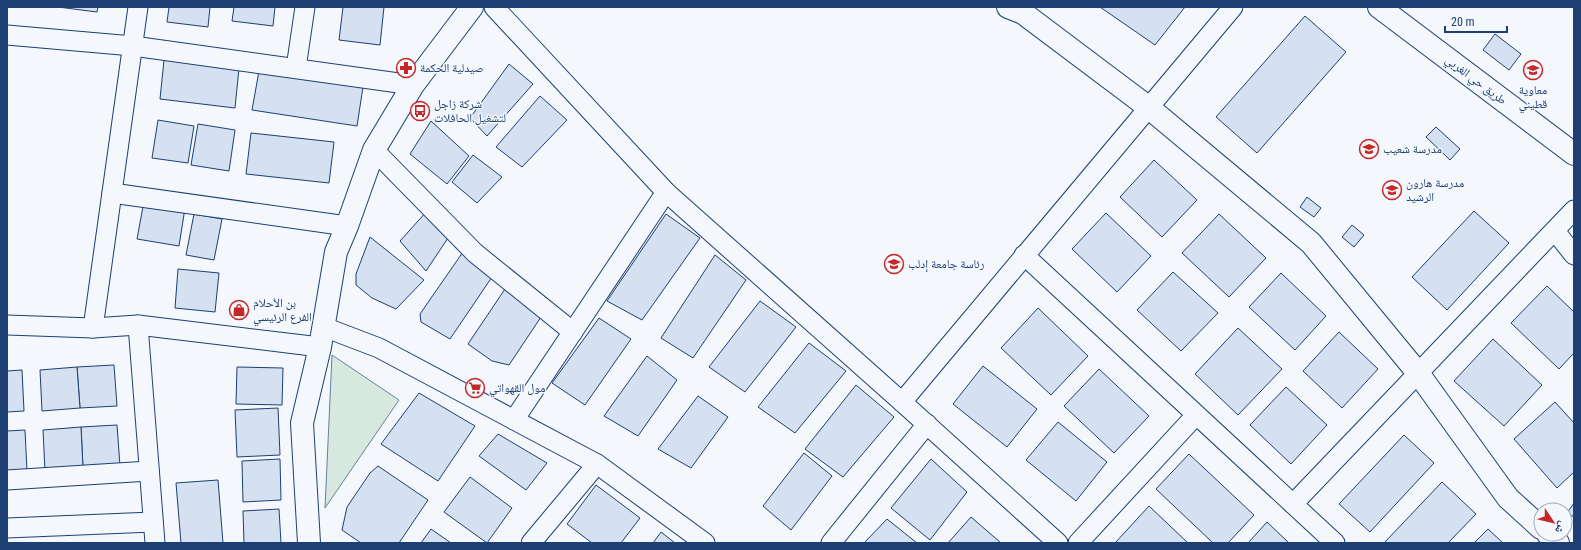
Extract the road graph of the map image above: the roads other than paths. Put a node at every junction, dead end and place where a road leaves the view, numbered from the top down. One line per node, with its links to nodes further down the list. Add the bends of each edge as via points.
1 (138, 7): 9 (street)
2 (305, 7): 10 (street)
3 (472, 7): 11 (street)
4 (494, 7): 15 (street)
5 (1008, 7): 12 (street, via 1023,13)
6 (1233, 7): 12 (street)
7 (1379, 7): 14 (street, طريق حي الغربي)
8 (7, 35): 9 (street)
9 (133, 46): 10 (street); 16 (street)
10 (296, 68): 11 (street)
11 (413, 85): 13 (street)
12 (1148, 107): 20 (street); 27 (street, via 1310,242)
13 (374, 150): 18 (street); 25 (street, via 475,253)
14 (1574, 154)
15 (666, 192): 25 (street); 28 (street)
16 (112, 193): 18 (street); 24 (street)
17 (1574, 210): 19 (street)
18 (347, 226): 26 (street, via 336,252)
19 (1555, 231): 21 (street); 27 (street)
20 (1024, 255): 28 (street); 29 (street)
21 (1574, 256)
22 (7, 325): 24 (street)
23 (138, 325): 24 (street); 26 (street); 33 (street)
24 (93, 328)
25 (573, 332): 30 (street)
26 (322, 337): 30 (street, via 379,348); 40 (street, via 302,423)
27 (1418, 372): 35 (street); 36 (street, via 1508,498)
28 (902, 402): 31 (street)
29 (1196, 415): 35 (street); 45 (street)
30 (514, 420): 32 (street)
31 (927, 424): 43 (street); 44 (street)
32 (597, 464): 41 (street); 42 (street)
33 (149, 471): 34 (street); 37 (street)
34 (7, 480)
35 (1293, 504): 46 (street)
36 (1533, 521)
37 (153, 522): 38 (street); 39 (street)
38 (7, 528)
39 (155, 543)
40 (309, 543)
41 (531, 543)
42 (705, 543)
43 (831, 543)
44 (1058, 543)
45 (1078, 543)
46 (1334, 543)

